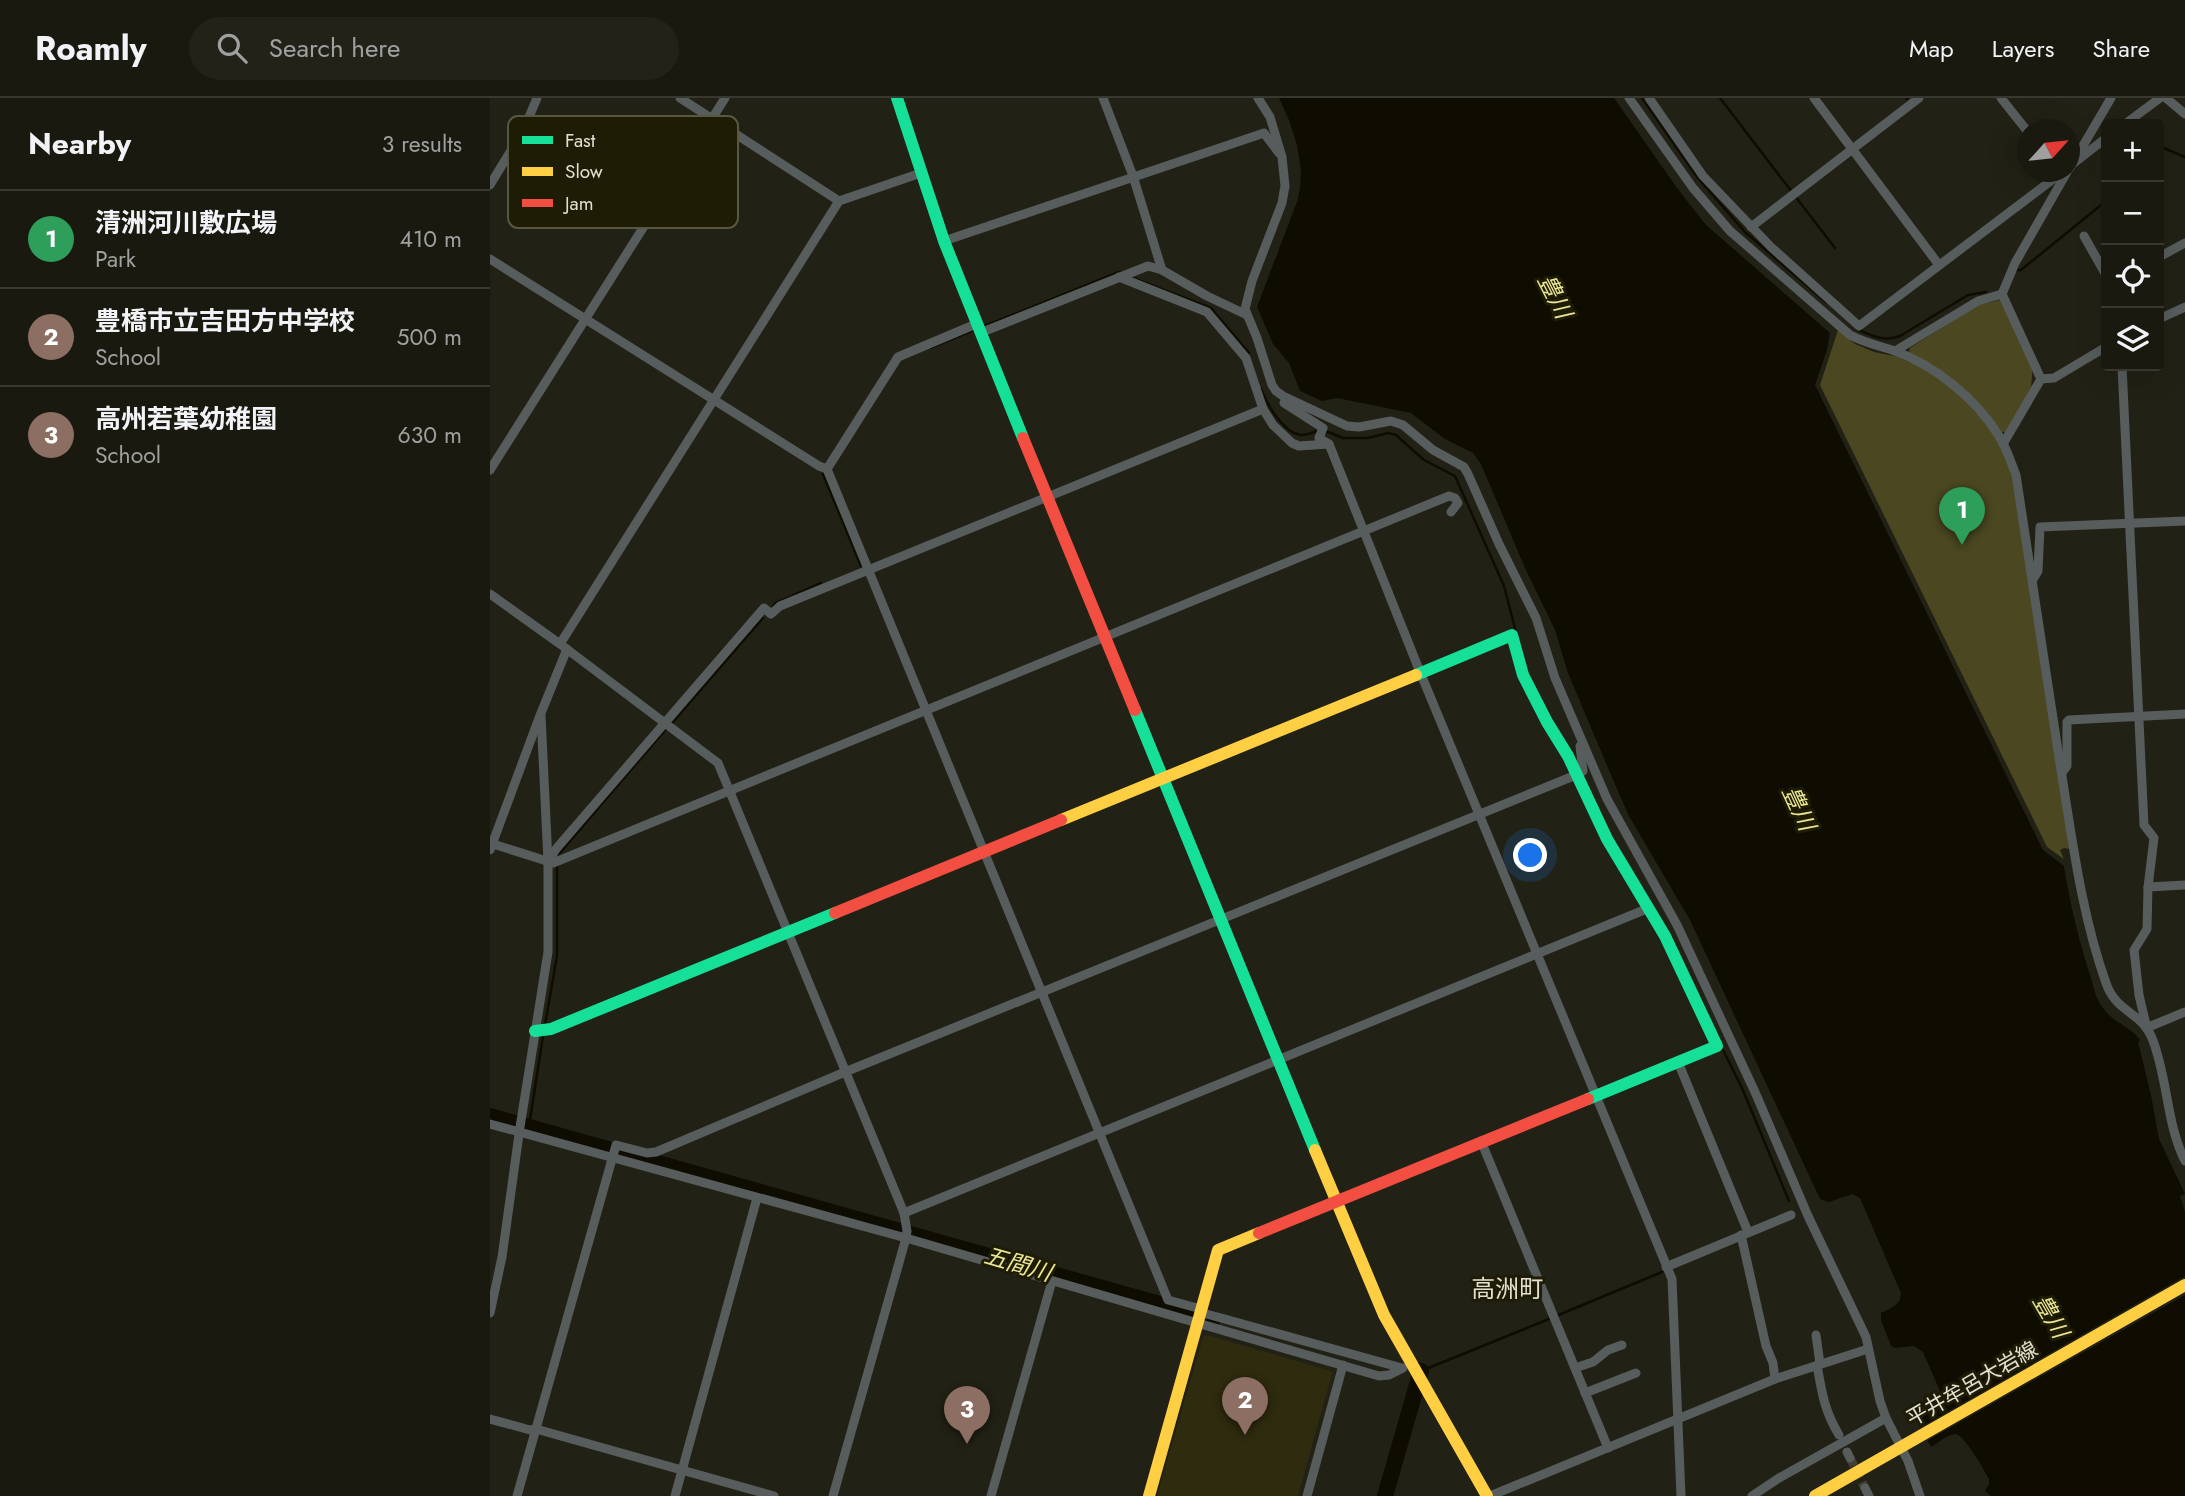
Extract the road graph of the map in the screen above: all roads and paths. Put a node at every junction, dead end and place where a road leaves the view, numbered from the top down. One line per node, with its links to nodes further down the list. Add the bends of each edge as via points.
1 (537, 98): 16 (street)
2 (680, 98): 17 (street)
3 (725, 98): 18 (street)
4 (1103, 98): 29 (street)
5 (1258, 98): 26 (street, via 1270,117)
6 (1629, 98): 52 (street, via 1730,231 1850,335)
7 (1649, 98): 34 (street, via 1703,176)
8 (1814, 98): 24 (street)
9 (1919, 98): 24 (street)
10 (2001, 98): 19 (street)
11 (2111, 98): 23 (street)
12 (2160, 98): 20 (street)
13 (2166, 98): 15 (street)
14 (899, 99): 28 (street)
15 (2185, 114)
16 (529, 116)
17 (707, 116)
18 (714, 116)
19 (2018, 119)
20 (2132, 119)
21 (738, 136): 33 (street)
22 (2101, 142): 27 (street)
23 (2080, 147)
24 (1853, 149): 34 (street); 41 (street)
25 (508, 155): 32 (street)
26 (1282, 157): 29 (street, via 1264,133); 47 (street, via 1282,203 1252,281 1245,305)
27 (2080, 159)
28 (921, 173): 33 (street); 37 (street)
29 (1133, 176): 37 (street); 43 (street)
30 (2050, 182): 41 (street)
31 (2059, 182): 45 (street)
32 (490, 185)
33 (839, 201): 56 (street)
34 (1751, 227): 41 (street, via 1859,326)
35 (643, 228): 49 (street)
36 (2084, 236): 42 (street)
37 (944, 241): 50 (street)
38 (2185, 243): 39 (street)
39 (2164, 254)
40 (490, 259): 49 (street)
41 (1939, 265)
42 (2101, 266)
43 (1162, 270): 44 (street, via 1148,265); 47 (street)
44 (1119, 277): 50 (street); 57 (street, via 1207,312 1246,358)
45 (2002, 294): 52 (street, via 1978,302); 54 (street)
46 (2185, 307): 48 (street)
47 (1247, 316): 55 (street)
48 (2164, 317)
49 (585, 319): 56 (street); 61 (street)
50 (978, 329): 60 (street, via 898,357); 62 (street)
51 (2101, 350): 54 (street, via 2054,378)
52 (1895, 351): 59 (street, via 1951,384)
53 (2122, 371): 65 (street)
54 (2041, 379): 59 (street)
55 (1276, 391): 58 (street, via 1280,400 1321,432 1319,438); 78 (street, via 1347,426 1396,422 1464,467 1536,618 1555,678)
56 (714, 400): 60 (street); 71 (street)
57 (1262, 410): 58 (street, via 1292,443); 62 (street)
58 (1329, 444): 66 (street)
59 (2003, 444): 68 (street, via 2016,475)
60 (827, 469): 67 (street)
61 (490, 470)
62 (1047, 498): 67 (street); 70 (street)
63 (1451, 512): 66 (street, via 1458,503 1449,496)
64 (2185, 521): 65 (street)
65 (2130, 523): 68 (street, via 2039,527 2038,571); 76 (street)
66 (1365, 531): 70 (street); 72 (street)
67 (868, 569): 73 (street); 77 (street, via 771,614 765,608)
68 (2032, 579): 80 (street)
69 (490, 594): 71 (street)
70 (1105, 637): 73 (street); 81 (street)
71 (564, 647): 75 (street); 77 (street)
72 (1420, 671): 79 (street, via 1512,635 1523,675); 81 (street); 83 (street)
73 (926, 710): 82 (street); 85 (street)
74 (2185, 714): 76 (street)
75 (541, 715): 84 (street); 86 (street)
76 (2140, 716): 80 (street, via 2069,720 2067,766); 88 (street, via 2144,825 2154,838)
77 (664, 722): 82 (street, via 718,763); 86 (street)
78 (1584, 743): 79 (street); 120 (street, via 1607,799 1677,925 1731,1040)
79 (1579, 773): 83 (street); 89 (street, via 1607,839)
80 (2062, 773): 95 (street, via 2079,878 2105,980 2113,1000)
81 (1163, 778): 85 (street); 90 (street)
82 (730, 791): 86 (street); 91 (street)
83 (1479, 814): 90 (street); 92 (street)
84 (491, 846): 86 (street)
85 (984, 851): 91 (street); 93 (street)
86 (548, 862): 96 (street, via 548,952)
87 (2185, 885): 88 (street)
88 (2148, 887): 95 (street, via 2147,929 2134,950)
89 (1649, 908): 92 (street); 98 (street, via 1717,1046)
90 (1221, 919): 93 (street); 97 (street)
91 (788, 931): 96 (street, via 551,1029); 99 (street)
92 (1539, 954): 97 (street); 100 (street)
93 (1042, 992): 99 (street); 103 (street)
94 (2185, 1012): 95 (street)
95 (2147, 1029): 106 (street)
96 (535, 1031): 102 (street)
97 (1279, 1060): 103 (street); 108 (street)
98 (1678, 1062): 100 (street); 111 (street)
99 (845, 1072): 105 (street, via 656,1152 616,1145); 109 (street)
100 (1596, 1094): 104 (street); 113 (street)
101 (490, 1124): 102 (street)
102 (520, 1125): 105 (street); 116 (street)
103 (1099, 1133): 109 (street); 117 (street, via 1168,1300)
104 (1481, 1141): 108 (street); 124 (street)
105 (613, 1157): 107 (street); 131 (street)
106 (2185, 1161)
107 (757, 1198): 112 (street); 135 (street)
108 (1336, 1200): 117 (street, via 1218,1250); 123 (street)
109 (904, 1213): 112 (street)
110 (1791, 1215): 111 (street)
111 (1745, 1234): 113 (street); 126 (street)
112 (906, 1236): 114 (street); 139 (street)
113 (1666, 1266): 130 (street, via 1672,1279)
114 (1052, 1281): 117 (street); 140 (street)
115 (2185, 1285): 133 (street, 平井牟呂大岩線)
116 (490, 1313)
117 (1199, 1316): 122 (street); 123 (street, via 1203,1313); 141 (street)
118 (1816, 1335): 121 (street)
119 (1622, 1345): 124 (street)
120 (1868, 1349): 121 (street); 128 (street)
121 (1819, 1364): 126 (street); 132 (street, via 1824,1405)
122 (1343, 1365): 123 (street, via 1380,1376); 142 (street)
123 (1407, 1366): 143 (street)
124 (1575, 1368): 127 (street)
125 (1636, 1373): 127 (street)
126 (1774, 1379): 130 (street)
127 (1585, 1393): 134 (street)
128 (1886, 1418): 133 (street); 145 (street)
129 (490, 1419): 131 (street)
130 (1679, 1419): 134 (street); 144 (street)
131 (536, 1429): 135 (street); 136 (street)
132 (1839, 1435)
133 (1903, 1446): 146 (street, 平井牟呂大岩線); 147 (street)
134 (1608, 1448): 143 (street)
135 (682, 1470): 137 (street); 138 (street)
136 (517, 1496)
137 (675, 1496)
138 (774, 1496)
139 (832, 1496)
140 (991, 1496)
141 (1149, 1496)
142 (1307, 1496)
143 (1488, 1496)
144 (1682, 1496)
145 (1752, 1496)
146 (1815, 1496)
147 (1920, 1496)

